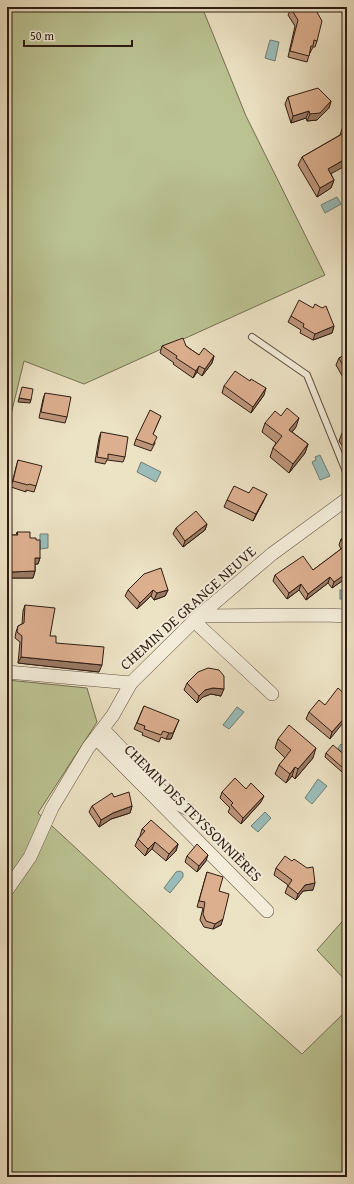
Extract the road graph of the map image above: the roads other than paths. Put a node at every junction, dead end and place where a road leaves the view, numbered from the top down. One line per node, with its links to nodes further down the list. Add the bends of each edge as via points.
1 (252, 337): 2 (lane, via 307,375)
2 (347, 474)
3 (347, 499): 5 (street, CHEMIN DE GRANGE NEUVE, via 272,554)
4 (347, 616): 5 (street)
5 (197, 618): 7 (street, CHEMIN DE GRANGE NEUVE); 8 (street)
6 (7, 672): 7 (street, CHEMIN DE GRANGE NEUVE)
7 (131, 683): 9 (street, via 113,715)
8 (272, 694)
9 (99, 733): 10 (street, CHEMIN DES TEYSSONNIÈRES, via 170,800); 11 (street, via 52,808 30,857); 12 (street, CHEMIN DES TEYSSONNIÈRES)
10 (188, 809)
11 (7, 890)
12 (267, 911)

